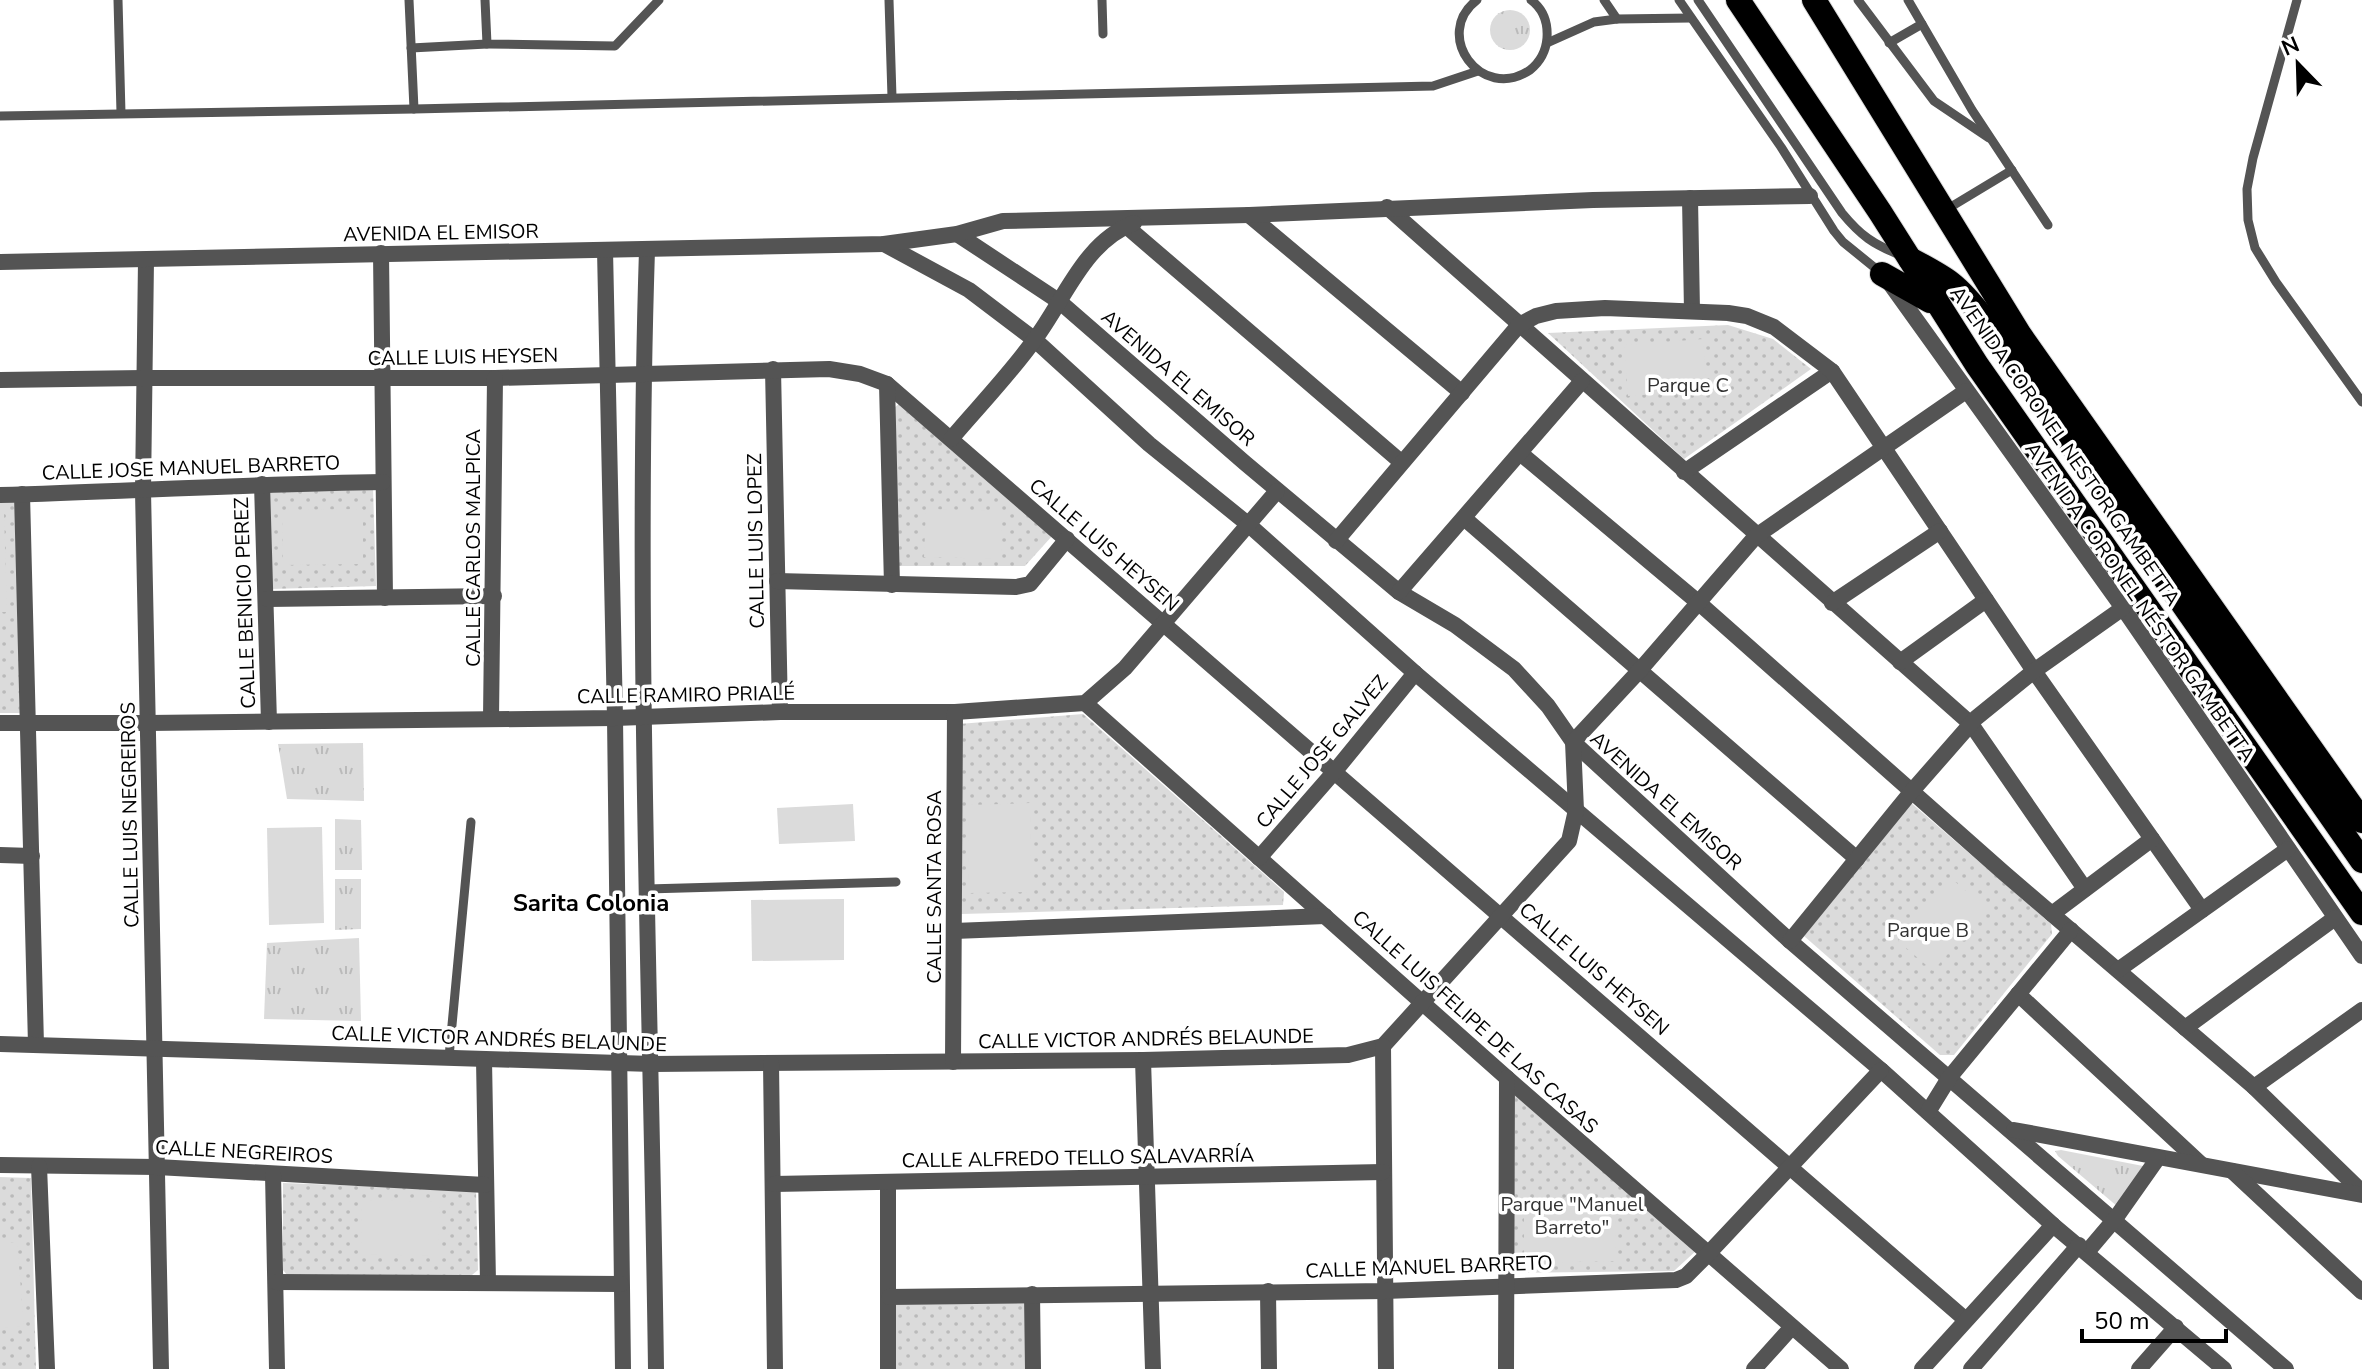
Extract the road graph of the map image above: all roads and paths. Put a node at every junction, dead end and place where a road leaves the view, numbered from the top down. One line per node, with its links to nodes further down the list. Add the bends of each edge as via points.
1 (118, 0): 28 (lane)
2 (409, 0): 24 (lane)
3 (485, 0): 23 (lane)
4 (659, 0): 23 (lane, via 615,46)
5 (889, 0): 26 (lane)
6 (1102, 0): 20 (lane)
7 (1531, 0): 21 (lane, via 1544,15)
8 (1604, 0): 18 (lane)
9 (1679, 0): 17 (lane)
10 (1698, 0): 45 (lane, via 1842,213 1873,243)
11 (1738, 0): 45 (highway, AVENIDA CORONEL NESTOR GAMBETTA)
12 (1814, 0): 35 (highway, AVENIDA CORONEL NESTOR GAMBETTA)
13 (1858, 0): 22 (lane)
14 (1908, 0): 19 (lane)
15 (2297, 0): 66 (lane, via 2253,158 2248,220 2255,248 2276,282)
16 (1472, 2): 25 (lane, via 1459,32 1467,60)
17 (1691, 18): 18 (lane); 32 (lane)
18 (1617, 19): 21 (lane, via 1594,22)
19 (1922, 24): 22 (lane); 30 (lane)
20 (1103, 34)
21 (1547, 43): 25 (lane, via 1543,56 1521,75 1507,79)
22 (1889, 43): 30 (lane, via 1934,101)
23 (487, 44): 24 (lane)
24 (411, 48): 27 (lane)
25 (1478, 71): 26 (lane, via 1433,86)
26 (892, 97): 27 (lane)
27 (414, 109): 28 (lane)
28 (121, 113): 29 (lane)
29 (0, 116)
30 (1990, 138): 31 (lane)
31 (2012, 170): 35 (lane); 38 (lane)
32 (1810, 196): 33 (street); 48 (lane, via 1843,242)
33 (1690, 198): 34 (street); 50 (street)
34 (1387, 207): 36 (street); 52 (street)
35 (1944, 211): 114 (highway, AVENIDA CORONEL NESTOR GAMBETTA, via 2020,335)
36 (1249, 215): 37 (street); 65 (street)
37 (1150, 217): 39 (street); 40 (street, via 1003,221)
38 (2048, 225)
39 (1126, 226): 49 (street, via 1086,261); 70 (street)
40 (957, 234): 41 (street, AVENIDA EL EMISOR); 49 (street, AVENIDA EL EMISOR)
41 (884, 244): 43 (street, AVENIDA EL EMISOR); 53 (street, AVENIDA EL EMISOR, via 969,290)
42 (605, 250): 43 (street, AVENIDA EL EMISOR); 44 (street, AVENIDA EL EMISOR); 56 (street)
43 (647, 250): 57 (street)
44 (381, 253): 46 (street, AVENIDA EL EMISOR); 59 (street)
45 (1907, 257): 51 (highway, AVENIDA CORONEL NESTOR GAMBETTA); 122 (highway, via 1947,278 1984,319)
46 (146, 260): 47 (street, AVENIDA EL EMISOR); 58 (street, CALLE LUIS NEGREIROS)
47 (0, 262)
48 (1882, 274): 51 (highway); 64 (street, AVENIDA CORONEL NÉSTOR GAMBETTA)
49 (1060, 302): 53 (street); 75 (street, AVENIDA EL EMISOR)
50 (1692, 311): 52 (street, via 1556,311); 55 (street, via 1747,316 1774,327)
51 (1944, 313): 127 (highway, AVENIDA CORONEL NESTOR GAMBETTA)
52 (1519, 325): 62 (street); 65 (street)
53 (1035, 340): 67 (street); 79 (street, AVENIDA EL EMISOR, via 1149,444)
54 (773, 369): 57 (street, CALLE LUIS HEYSEN); 63 (street, CALLE LUIS HEYSEN, via 829,369); 84 (street, CALLE LUIS LOPEZ)
55 (1832, 371): 68 (street); 71 (street)
56 (607, 374): 57 (street, CALLE LUIS HEYSEN); 60 (street, CALLE LUIS HEYSEN); 103 (street)
57 (643, 374): 102 (street)
58 (143, 378): 59 (street, CALLE LUIS HEYSEN); 61 (street, CALLE LUIS HEYSEN); 74 (street, CALLE LUIS NEGREIROS)
59 (382, 378): 60 (street, CALLE LUIS HEYSEN); 72 (street)
60 (495, 378): 87 (street, CALLE CARLOS MALPICA)
61 (0, 380)
62 (1582, 381): 69 (street); 71 (street)
63 (887, 384): 67 (street, CALLE LUIS HEYSEN); 85 (street)
64 (1966, 391): 68 (street); 93 (street, AVENIDA CORONEL NÉSTOR GAMBETTA)
65 (1462, 393): 70 (street)
66 (2362, 402)
67 (951, 439): 82 (street, CALLE LUIS HEYSEN)
68 (1884, 448): 80 (street); 81 (street)
69 (1520, 453): 78 (street); 91 (street)
70 (1401, 462): 83 (street)
71 (1684, 472): 81 (street)
72 (383, 482): 73 (street, CALLE JOSE MANUEL BARRETO); 88 (street)
73 (262, 484): 74 (street, CALLE JOSE MANUEL BARRETO); 89 (street, CALLE BENICIO PEREZ)
74 (143, 491): 76 (street, CALLE JOSE MANUEL BARRETO); 108 (street, CALLE LUIS NEGREIROS)
75 (1277, 491): 79 (street); 83 (street, AVENIDA EL EMISOR)
76 (22, 494): 77 (street, CALLE JOSE MANUEL BARRETO); 107 (street)
77 (0, 495)
78 (1464, 518): 86 (street); 96 (street)
79 (1249, 525): 94 (street); 98 (street, AVENIDA EL EMISOR)
80 (1940, 531): 90 (street); 92 (street)
81 (1756, 536): 91 (street); 92 (street)
82 (1067, 539): 85 (street, via 1030,584); 94 (street, CALLE LUIS HEYSEN)
83 (1336, 541): 86 (street, AVENIDA EL EMISOR)
84 (777, 581): 85 (street); 100 (street, CALLE LUIS LOPEZ)
85 (892, 585)
86 (1399, 592): 110 (street, AVENIDA EL EMISOR, via 1514,669)
87 (494, 596): 88 (street); 104 (street, CALLE CARLOS MALPICA)
88 (385, 598): 89 (street)
89 (267, 599): 105 (street, CALLE BENICIO PEREZ)
90 (1986, 600): 95 (street); 97 (street)
91 (1699, 603): 96 (street); 112 (street)
92 (1832, 603): 95 (street)
93 (2123, 608): 97 (street); 117 (street, AVENIDA CORONEL NÉSTOR GAMBETTA)
94 (1163, 622): 99 (street, via 1125,668); 111 (street, CALLE LUIS HEYSEN)
95 (1900, 662): 109 (street)
96 (1640, 670): 110 (street); 121 (street)
97 (2034, 671): 109 (street); 116 (street)
98 (1415, 673): 111 (street, CALLE JOSE GALVEZ); 113 (street, AVENIDA EL EMISOR)
99 (1085, 703): 101 (street, CALLE RAMIRO PRIALÉ); 120 (street, CALLE LUIS FELIPE DE LAS CASAS)
100 (780, 712): 101 (street, CALLE RAMIRO PRIALÉ); 102 (street, CALLE RAMIRO PRIALÉ)
101 (955, 712): 133 (street, CALLE SANTA ROSA)
102 (642, 716): 103 (street, CALLE RAMIRO PRIALÉ); 124 (street)
103 (615, 718): 104 (street, CALLE RAMIRO PRIALÉ); 149 (street)
104 (491, 719): 105 (street, CALLE RAMIRO PRIALÉ)
105 (269, 722): 108 (street, CALLE RAMIRO PRIALÉ)
106 (0, 723): 107 (street, CALLE RAMIRO PRIALÉ)
107 (29, 723): 108 (street, CALLE RAMIRO PRIALÉ); 119 (street)
108 (148, 723): 144 (street, CALLE LUIS NEGREIROS)
109 (1971, 724): 112 (street); 125 (street)
110 (1573, 742): 113 (street); 134 (street, AVENIDA EL EMISOR)
111 (1335, 771): 120 (street, CALLE JOSE GALVEZ); 129 (street, CALLE LUIS HEYSEN)
112 (1912, 791): 121 (street); 128 (street)
113 (1576, 810): 129 (street, via 1569,841); 152 (street, AVENIDA EL EMISOR)
114 (2362, 821)
115 (471, 822): 145 (lane)
116 (2152, 839): 125 (street); 126 (street)
117 (2288, 849): 126 (street); 131 (street, AVENIDA CORONEL NÉSTOR GAMBETTA)
118 (0, 855): 119 (street)
119 (32, 856): 142 (street)
120 (1259, 858): 130 (street, CALLE LUIS FELIPE DE LAS CASAS)
121 (1857, 859): 134 (street)
122 (2362, 861)
123 (896, 882): 124 (lane)
124 (647, 889): 151 (street)
125 (2085, 889): 128 (street)
126 (2202, 910): 136 (street)
127 (2362, 913)
128 (2052, 914): 132 (street)
129 (1501, 915): 138 (street); 161 (street, CALLE LUIS HEYSEN)
130 (1325, 916): 133 (street); 138 (street, CALLE LUIS FELIPE DE LAS CASAS)
131 (2335, 918): 135 (street, AVENIDA CORONEL NÉSTOR GAMBETTA); 140 (street)
132 (2071, 930): 136 (street); 137 (street)
133 (954, 931): 148 (street, CALLE SANTA ROSA)
134 (1790, 941): 154 (street, AVENIDA EL EMISOR)
135 (2362, 956)
136 (2118, 970): 140 (street)
137 (2018, 994): 154 (street); 159 (street)
138 (1422, 1002): 143 (street); 153 (street, CALLE LUIS FELIPE DE LAS CASAS)
139 (2362, 1010): 155 (street)
140 (2185, 1028): 155 (street)
141 (0, 1044): 142 (street, CALLE VICTOR ANDRÉS BELAUNDE)
142 (36, 1045): 144 (street, CALLE VICTOR ANDRÉS BELAUNDE)
143 (1383, 1046): 147 (street, CALLE VICTOR ANDRÉS BELAUNDE, via 1348,1055); 165 (street)
144 (155, 1051): 145 (street, CALLE VICTOR ANDRÉS BELAUNDE); 163 (street, CALLE LUIS NEGREIROS)
145 (449, 1057): 146 (street, CALLE VICTOR ANDRÉS BELAUNDE)
146 (484, 1060): 149 (street, CALLE VICTOR ANDRÉS BELAUNDE); 170 (street)
147 (1143, 1060): 148 (street, CALLE VICTOR ANDRÉS BELAUNDE); 167 (street)
148 (953, 1062): 150 (street, CALLE VICTOR ANDRÉS BELAUNDE)
149 (619, 1063): 151 (street, CALLE VICTOR ANDRÉS BELAUNDE); 178 (street)
150 (771, 1063): 151 (street, CALLE VICTOR ANDRÉS BELAUNDE); 169 (street)
151 (652, 1064): 193 (street)
152 (1881, 1070): 156 (street, AVENIDA EL EMISOR); 161 (street, CALLE MANUEL BARRETO)
153 (1507, 1078): 175 (street, CALLE LUIS FELIPE DE LAS CASAS); 179 (street)
154 (1949, 1078): 156 (street); 157 (street, AVENIDA EL EMISOR)
155 (2254, 1087): 171 (street)
156 (1928, 1112): 173 (street, AVENIDA EL EMISOR)
157 (2010, 1130): 158 (street); 172 (street, AVENIDA EL EMISOR)
158 (2158, 1158): 159 (street); 172 (street)
159 (2201, 1164): 164 (street)
160 (0, 1165): 162 (street, CALLE NEGREIROS)
161 (1790, 1165): 175 (street, CALLE MANUEL BARRETO); 186 (street, CALLE LUIS HEYSEN)
162 (39, 1166): 163 (street, CALLE NEGREIROS); 189 (street)
163 (157, 1167): 166 (street, CALLE NEGREIROS); 190 (street, CALLE LUIS NEGREIROS)
164 (2232, 1171): 171 (street); 183 (street)
165 (1383, 1172): 167 (street, CALLE ALFREDO TELLO SALAVARRÍA); 181 (street)
166 (273, 1174): 170 (street, CALLE NEGREIROS); 176 (street)
167 (1147, 1178): 168 (street, CALLE ALFREDO TELLO SALAVARRÍA); 182 (street)
168 (888, 1182): 169 (street, CALLE ALFREDO TELLO SALAVARRÍA); 185 (street)
169 (774, 1184): 194 (street)
170 (485, 1185): 177 (street)
171 (2362, 1194)
172 (2115, 1219): 174 (street); 207 (street, AVENIDA EL EMISOR)
173 (2053, 1225): 174 (street, AVENIDA EL EMISOR); 186 (street)
174 (2083, 1249): 188 (street, AVENIDA EL EMISOR); 204 (street)
175 (1708, 1254): 179 (street, CALLE MANUEL BARRETO, via 1676,1280); 187 (street, CALLE LUIS FELIPE DE LAS CASAS)
176 (276, 1282): 177 (street); 191 (street)
177 (488, 1283): 178 (street)
178 (621, 1284): 192 (street)
179 (1505, 1285): 181 (street, CALLE MANUEL BARRETO); 200 (street)
180 (1268, 1291): 181 (street, CALLE MANUEL BARRETO); 182 (street, CALLE MANUEL BARRETO); 198 (street)
181 (1385, 1291): 199 (street)
182 (1151, 1292): 184 (street, CALLE MANUEL BARRETO); 197 (street)
183 (2362, 1292)
184 (1032, 1294): 185 (street, CALLE MANUEL BARRETO); 196 (street)
185 (889, 1297): 195 (street)
186 (1966, 1320): 203 (street)
187 (1792, 1327): 201 (street); 202 (street, CALLE LUIS FELIPE DE LAS CASAS)
188 (2176, 1327): 205 (street); 206 (street, AVENIDA EL EMISOR)
189 (47, 1369)
190 (161, 1369)
191 (277, 1369)
192 (623, 1369)
193 (656, 1369)
194 (775, 1369)
195 (888, 1369)
196 (1033, 1369)
197 (1153, 1369)
198 (1269, 1369)
199 (1386, 1369)
200 (1506, 1369)
201 (1754, 1369)
202 (1841, 1369)
203 (1922, 1369)
204 (1971, 1369)
205 (2139, 1369)
206 (2224, 1369)
207 (2286, 1369)

